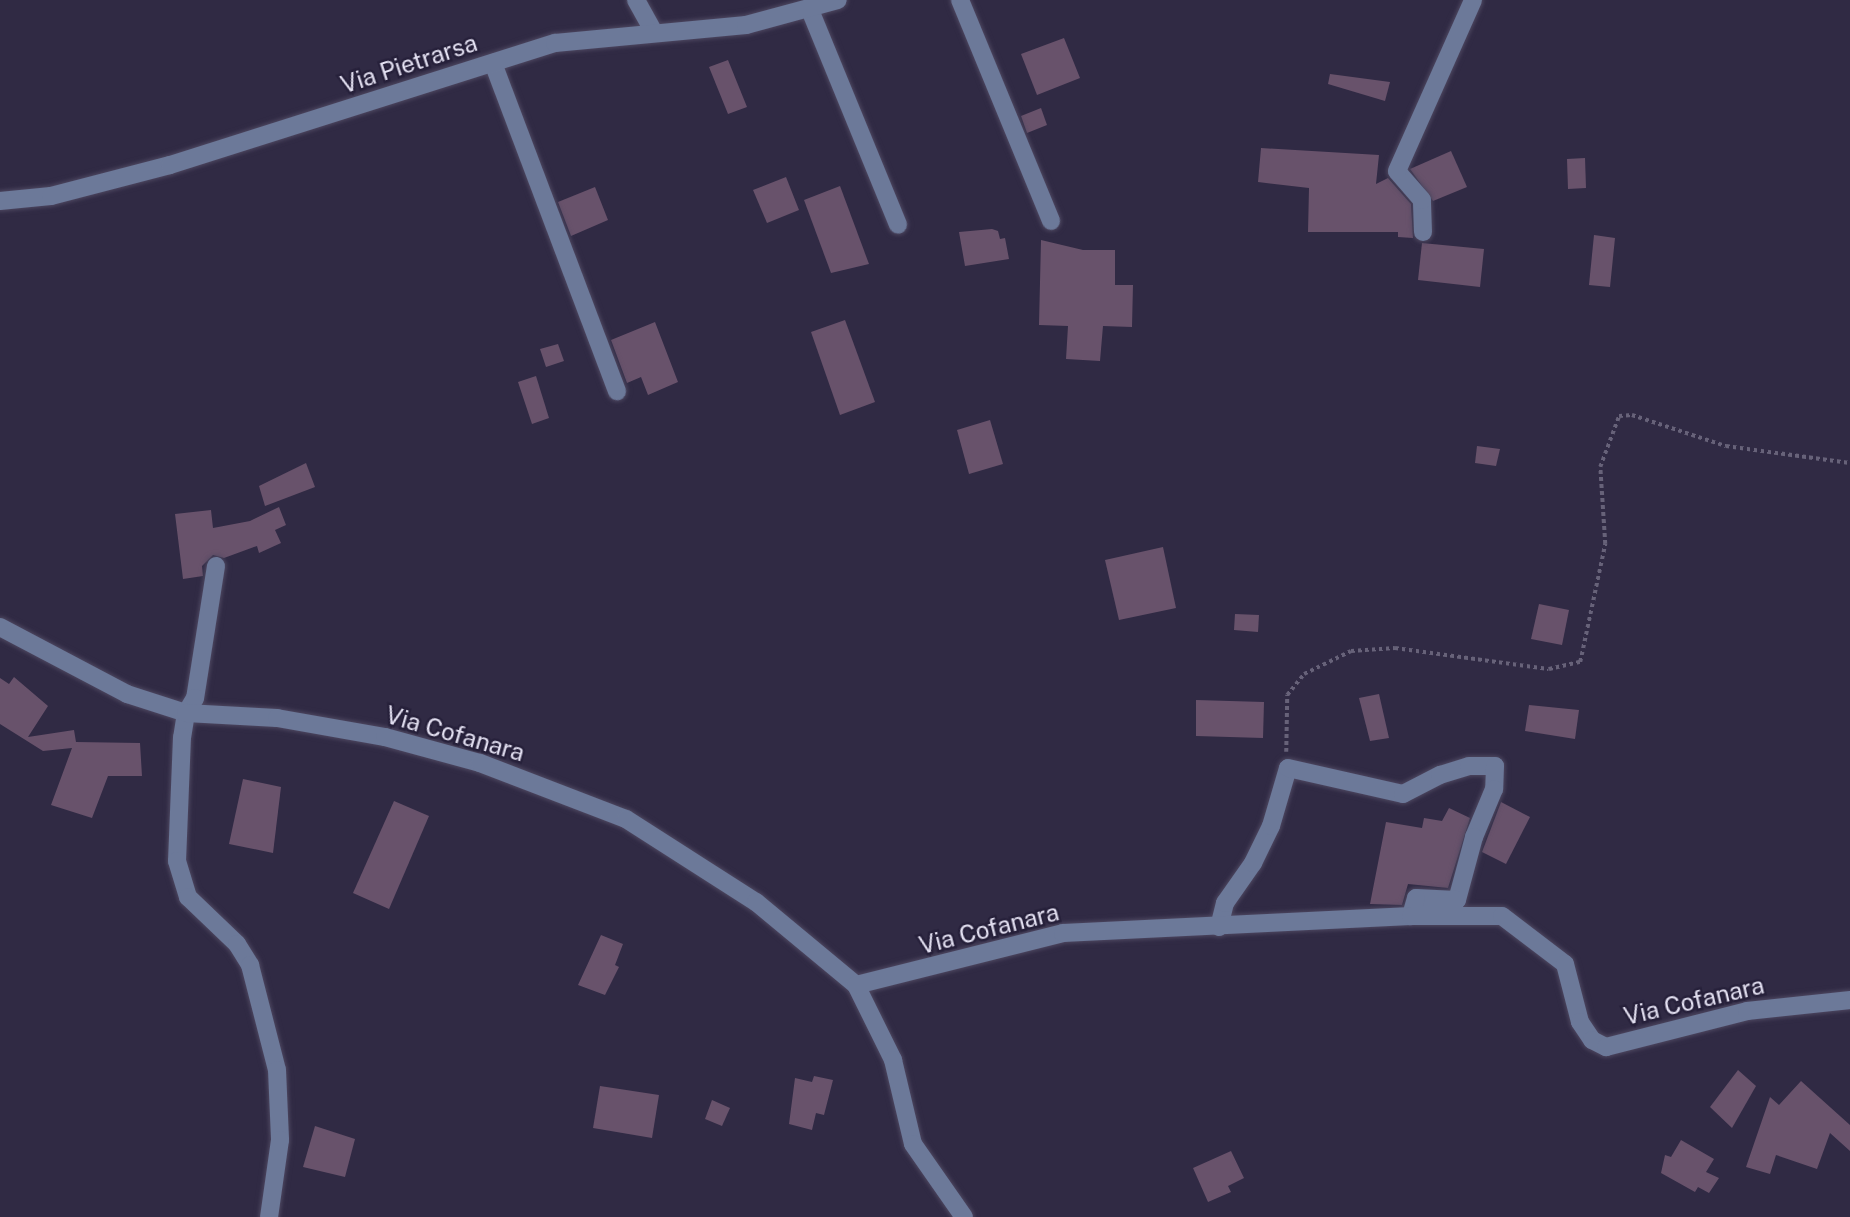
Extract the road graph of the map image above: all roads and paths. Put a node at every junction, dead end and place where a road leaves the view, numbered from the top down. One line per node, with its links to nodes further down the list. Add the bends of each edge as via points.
1 (636, 0): 6 (street)
2 (838, 0): 5 (street, Via Pietrarsa)
3 (960, 0): 9 (street)
4 (1473, 0): 11 (street, via 1397,171 1422,200)
5 (810, 10): 6 (street, Via Pietrarsa, via 746,25); 10 (street)
6 (654, 32): 7 (street, Via Pietrarsa, via 555,43)
7 (493, 63): 8 (street, Via Pietrarsa, via 170,165 51,196); 12 (street)
8 (0, 201)
9 (1051, 221)
10 (898, 225)
11 (1423, 232)
12 (617, 391)
13 (1850, 463): 17 (path, via 1726,446 1632,415 1619,416 1600,467 1605,544 1580,662 1549,669 1395,648 1351,651 1304,674 1287,695)
14 (216, 566): 16 (street, via 195,698)
15 (0, 627): 16 (street, Via Cofanara, via 127,694)
16 (186, 713): 20 (street, Via Cofanara, via 278,718 385,737 480,763 626,819 756,902); 22 (street, via 176,840 179,880 188,897 237,944 250,965 277,1070 280,1140)
17 (1287, 768): 18 (street, via 1404,794 1469,766 1495,766 1494,789 1474,837 1457,900 1416,898); 19 (street, via 1271,826 1225,903)
18 (1410, 916): 19 (street, Via Cofanara); 21 (street, Via Cofanara, via 1502,916 1565,964 1580,1022 1592,1040 1606,1047 1747,1012)
19 (1219, 927): 20 (street, Via Cofanara, via 1063,933)
20 (856, 985): 23 (street, Via Cofanara, via 879,1022 893,1060 913,1144)
21 (1850, 999)
22 (269, 1217)
23 (964, 1217)

